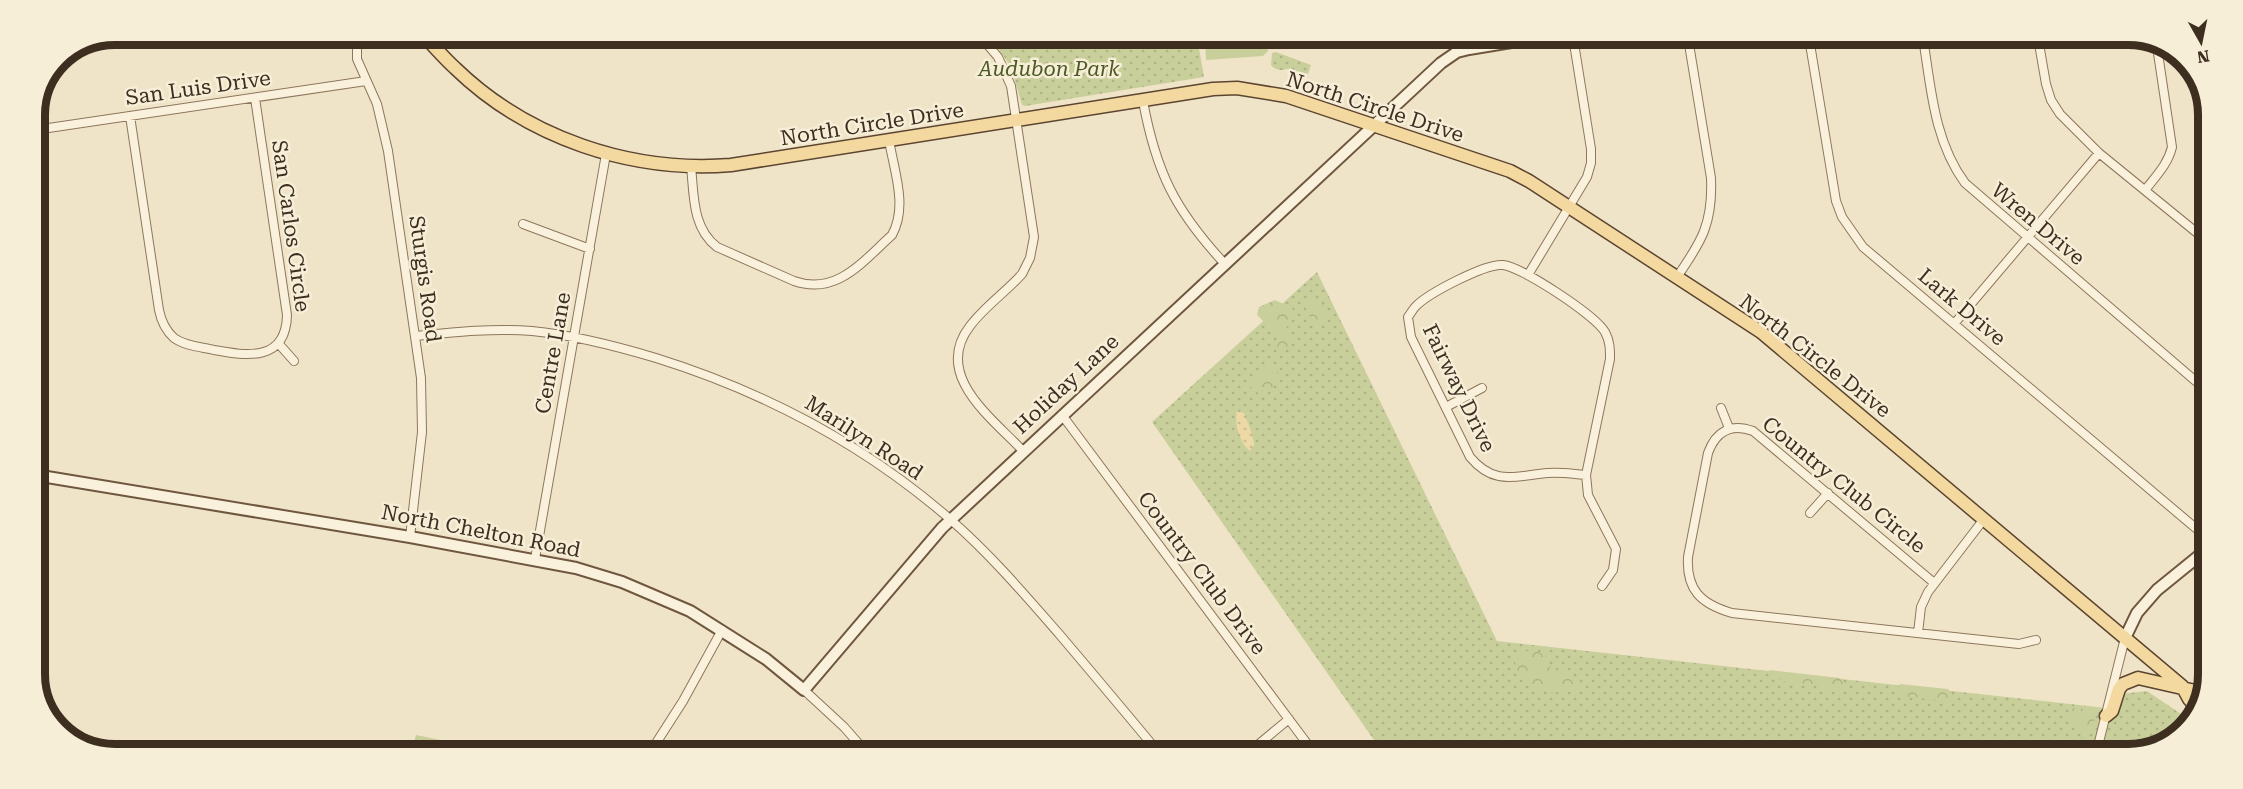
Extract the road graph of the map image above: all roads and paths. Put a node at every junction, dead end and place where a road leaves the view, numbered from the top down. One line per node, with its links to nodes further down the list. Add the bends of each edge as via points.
1 (359, 45): 13 (street, Sturgis Road, via 356,52)
2 (432, 45): 22 (main road, North Circle Drive, via 455,69 517,115 549,133)
3 (988, 45): 17 (street, via 1005,69)
4 (1455, 45): 11 (street)
5 (1497, 45): 11 (street)
6 (1575, 45): 25 (street, via 1591,163)
7 (1689, 45): 32 (street, via 1712,197 1705,233)
8 (1810, 45): 35 (street, Lark Drive, via 1842,218 1863,247)
9 (1924, 45): 28 (street, Wren Drive, via 1940,135 1954,169 1975,194)
10 (2039, 45): 21 (street, via 2051,100)
11 (1457, 52): 18 (street, Holiday Lane)
12 (2158, 52): 24 (street, via 2172,147 2169,158)
13 (366, 81): 14 (street, San Luis Drive); 36 (street, Sturgis Road, via 381,116 388,151)
14 (255, 98): 16 (street, San Luis Drive); 38 (street, San Carlos Circle, via 286,315)
15 (1143, 101): 17 (main road, North Circle Drive); 18 (main road, North Circle Drive, via 1213,89 1261,91); 30 (street, via 1151,143 1165,181 1195,231)
16 (130, 116): 19 (street, San Luis Drive); 38 (street, via 159,310 165,327 188,345 244,355 258,354)
17 (1017, 121): 20 (main road, North Circle Drive); 46 (street, via 1033,248 1027,267 964,334 957,364 969,393)
18 (1373, 124): 25 (main road, North Circle Drive, via 1510,171); 30 (street, Holiday Lane)
19 (45, 129)
20 (889, 140): 23 (main road, North Circle Drive, via 753,162); 23 (street, via 900,210 896,227 892,235 842,278 821,286 803,285 709,241 697,219)
21 (2099, 153): 24 (street); 28 (street)
22 (606, 154): 23 (main road, North Circle Drive); 29 (street, Centre Lane)
23 (691, 166)
24 (2146, 189): 27 (street)
25 (1569, 207): 31 (street); 32 (main road, North Circle Drive)
26 (523, 224): 29 (street)
27 (2198, 233)
28 (2027, 238): 35 (street); 40 (street, Wren Drive)
29 (590, 249): 37 (street, Centre Lane)
30 (1224, 263): 44 (street, Holiday Lane)
31 (1528, 275): 34 (street, Fairway Drive, via 1501,265 1482,268 1423,301); 47 (street, Fairway Drive, via 1594,319 1609,340 1610,359)
32 (1677, 277): 52 (main road, North Circle Drive, via 1761,332)
33 (1398, 314): 34 (street)
34 (1408, 316): 42 (street, Fairway Drive, via 1411,337)
35 (1954, 324): 53 (street, Lark Drive)
36 (415, 336): 37 (street, Marilyn Road, via 492,329); 54 (street, Sturgis Road, via 423,413)
37 (574, 338): 51 (street, Marilyn Road, via 634,351 700,372 795,413 870,458); 56 (street, Centre Lane)
38 (278, 343): 39 (street)
39 (294, 361)
40 (2198, 383)
41 (1482, 388): 42 (street)
42 (1446, 407): 47 (street, Fairway Drive, via 1470,457 1486,473 1504,478 1550,473)
43 (1721, 408): 45 (street)
44 (1062, 415): 46 (street, Holiday Lane); 68 (street, Country Club Drive)
45 (1729, 428): 49 (street, Country Club Circle, via 1753,431); 60 (street, Country Club Circle, via 1716,437 1708,453 1688,557 1689,577 1697,595 1732,613)
46 (1023, 451): 51 (street, Holiday Lane)
47 (1586, 475): 58 (street, Fairway Drive, via 1588,495 1616,549 1613,570)
48 (45, 477): 54 (street, North Chelton Road)
49 (1828, 493): 50 (street); 57 (street, Country Club Circle)
50 (1810, 513)
51 (951, 519): 64 (street, Holiday Lane); 71 (street, Marilyn Road, via 1017,586)
52 (1984, 519): 57 (street, Country Club Circle); 61 (main road, North Circle Drive)
53 (2198, 530)
54 (410, 537): 56 (street, North Chelton Road)
55 (2198, 557): 61 (street, via 2157,590 2137,613)
56 (536, 559): 59 (street, North Chelton Road, via 622,582 681,606)
57 (1934, 582): 60 (street, via 1921,607)
58 (1602, 586)
59 (722, 630): 64 (street, North Chelton Road); 69 (street)
60 (1918, 633): 62 (street, Country Club Circle, via 2019,644)
61 (2125, 638): 63 (main road, North Circle Drive); 67 (street)
62 (2036, 640)
63 (2182, 686): 65 (main road, North Circle Drive); 66 (main road, North Circle Drive); 67 (main road, via 2146,678 2130,680 2119,689 2112,711)
64 (804, 690): 70 (street, North Chelton Road)
65 (2195, 690)
66 (2192, 702)
67 (2106, 716): 74 (street)
68 (1289, 719): 72 (street); 73 (street, Country Club Drive)
69 (656, 744)
70 (859, 744)
71 (1151, 744)
72 (1259, 744)
73 (1307, 744)
74 (2099, 744)

